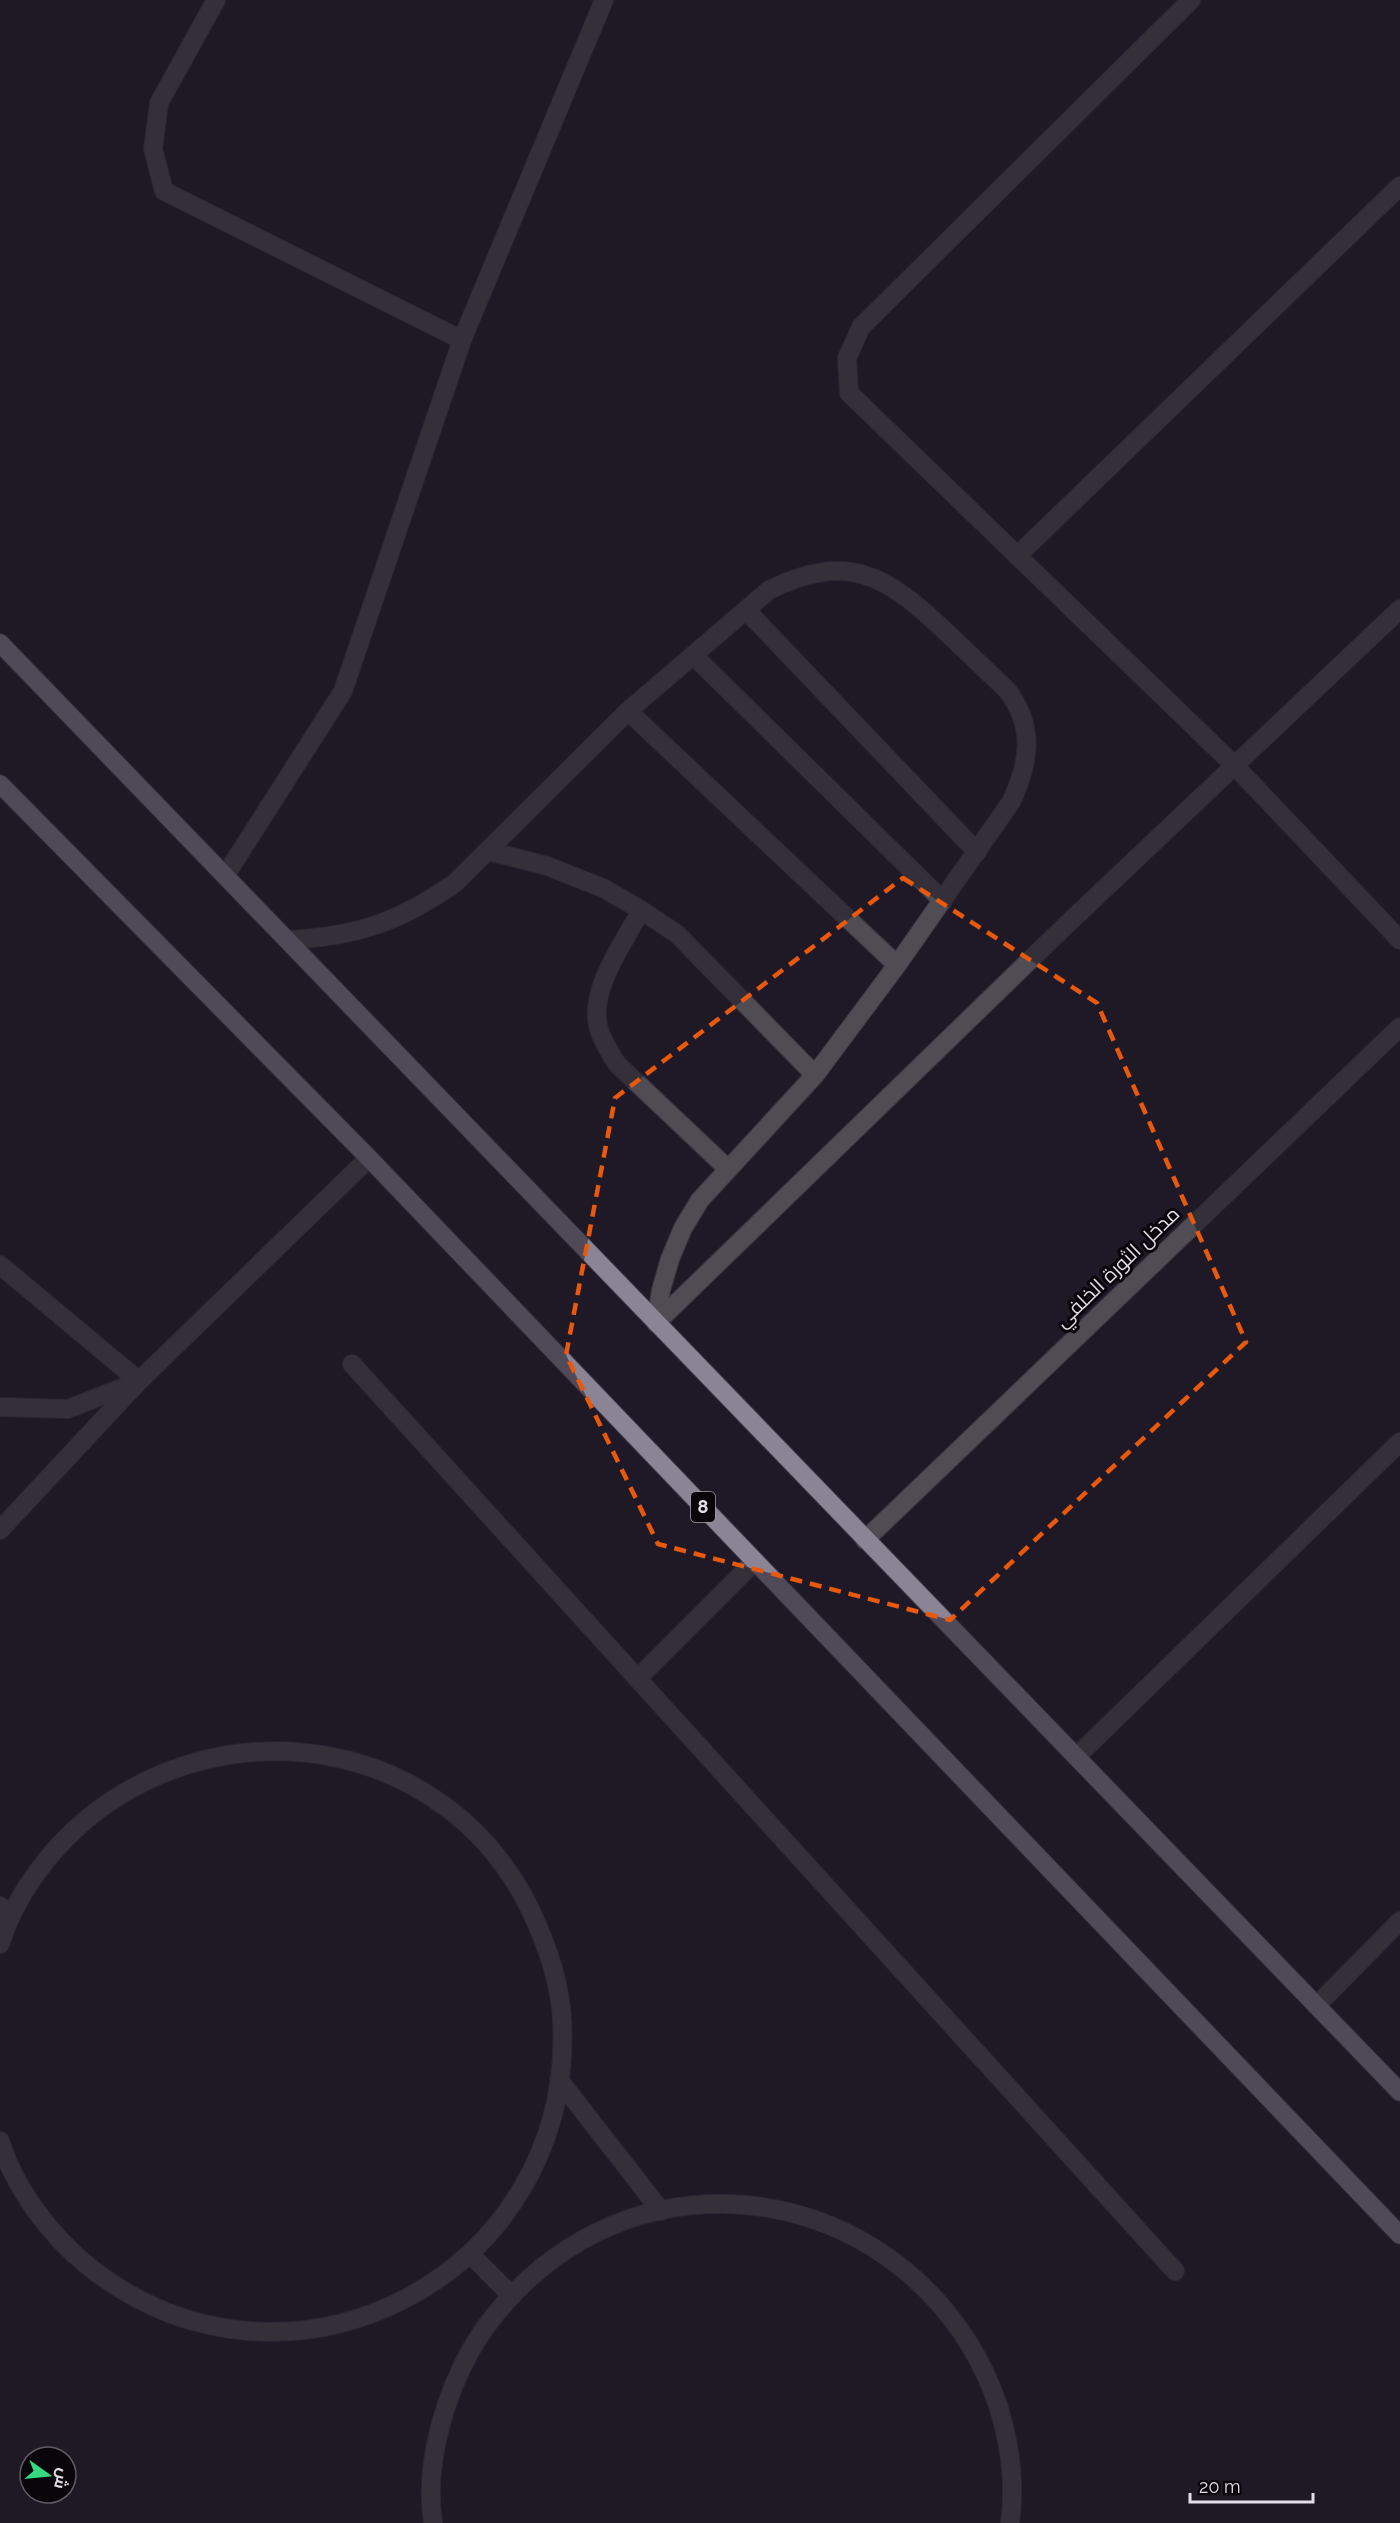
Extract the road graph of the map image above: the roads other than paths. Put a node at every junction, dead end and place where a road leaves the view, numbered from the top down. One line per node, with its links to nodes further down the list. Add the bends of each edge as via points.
1 (216, 0): 5 (street, via 159,103 153,149 164,191)
2 (604, 0): 5 (street)
3 (1191, 0): 6 (street, via 861,327 847,358 849,393)
4 (1400, 186): 6 (street)
5 (462, 340): 16 (street, via 343,691)
6 (1017, 556): 12 (street)
7 (1400, 609): 12 (street)
8 (746, 610): 10 (street); 15 (street); 15 (street, via 769,590 796,576 826,571 857,573 886,582 912,600 1007,690 1020,707 1027,755 1022,780 1011,802)
9 (0, 643): 16 (highway)
10 (693, 655): 11 (street); 17 (street)
11 (628, 711): 14 (street); 21 (street)
12 (1235, 766): 20 (street); 27 (street)
13 (0, 784): 24 (highway, 8)
14 (489, 851): 18 (street, via 548,866 603,888); 19 (street, via 455,883 394,920 360,932)
15 (977, 852): 17 (street)
16 (225, 876): 19 (highway)
17 (943, 901): 21 (street)
18 (641, 910): 23 (street, via 677,934); 25 (street, via 603,985 598,1026 617,1064)
19 (289, 940): 27 (highway)
20 (1400, 940)
21 (897, 965): 23 (street)
22 (1400, 1027): 33 (street, مدخل الثورة الخلفي)
23 (814, 1075): 25 (street)
24 (369, 1158): 29 (street); 34 (highway, 8)
25 (728, 1169): 27 (street, via 700,1200 683,1228 670,1258)
26 (0, 1265): 29 (street)
27 (656, 1323): 33 (highway)
28 (352, 1364): 35 (street)
29 (139, 1381): 30 (street, via 68,1409); 32 (street)
30 (0, 1407)
31 (1400, 1442): 36 (street)
32 (0, 1530)
33 (865, 1540): 36 (highway)
34 (755, 1561): 35 (street); 45 (highway, 8)
35 (637, 1679): 47 (street)
36 (1076, 1757): 40 (highway)
37 (5, 1912): 39 (street); 41 (street, via 75,1829 108,1802 186,1763 272,1750 315,1753 357,1763 398,1778 444,1807 499,1859 523,1894 555,1975 562,2018)
38 (1400, 1921): 40 (street)
39 (0, 1944)
40 (1316, 2006): 42 (highway)
41 (559, 2080): 44 (street); 46 (street, via 542,2147 524,2186 500,2222)
42 (1400, 2092)
43 (0, 2141): 46 (street, via 22,2188 46,2224 75,2256 109,2283 187,2320 230,2330 316,2329 358,2319 399,2303 436,2282)
44 (661, 2211): 48 (street, via 595,2233 558,2255); 50 (street, via 721,2204 807,2216 885,2253 919,2280 973,2348 992,2387 1005,2429 1011,2472)
45 (1400, 2235)
46 (470, 2254): 48 (street)
47 (1174, 2271)
48 (512, 2296): 49 (street, via 470,2350 452,2390 439,2431 433,2474)
49 (433, 2523)
50 (1010, 2523)

